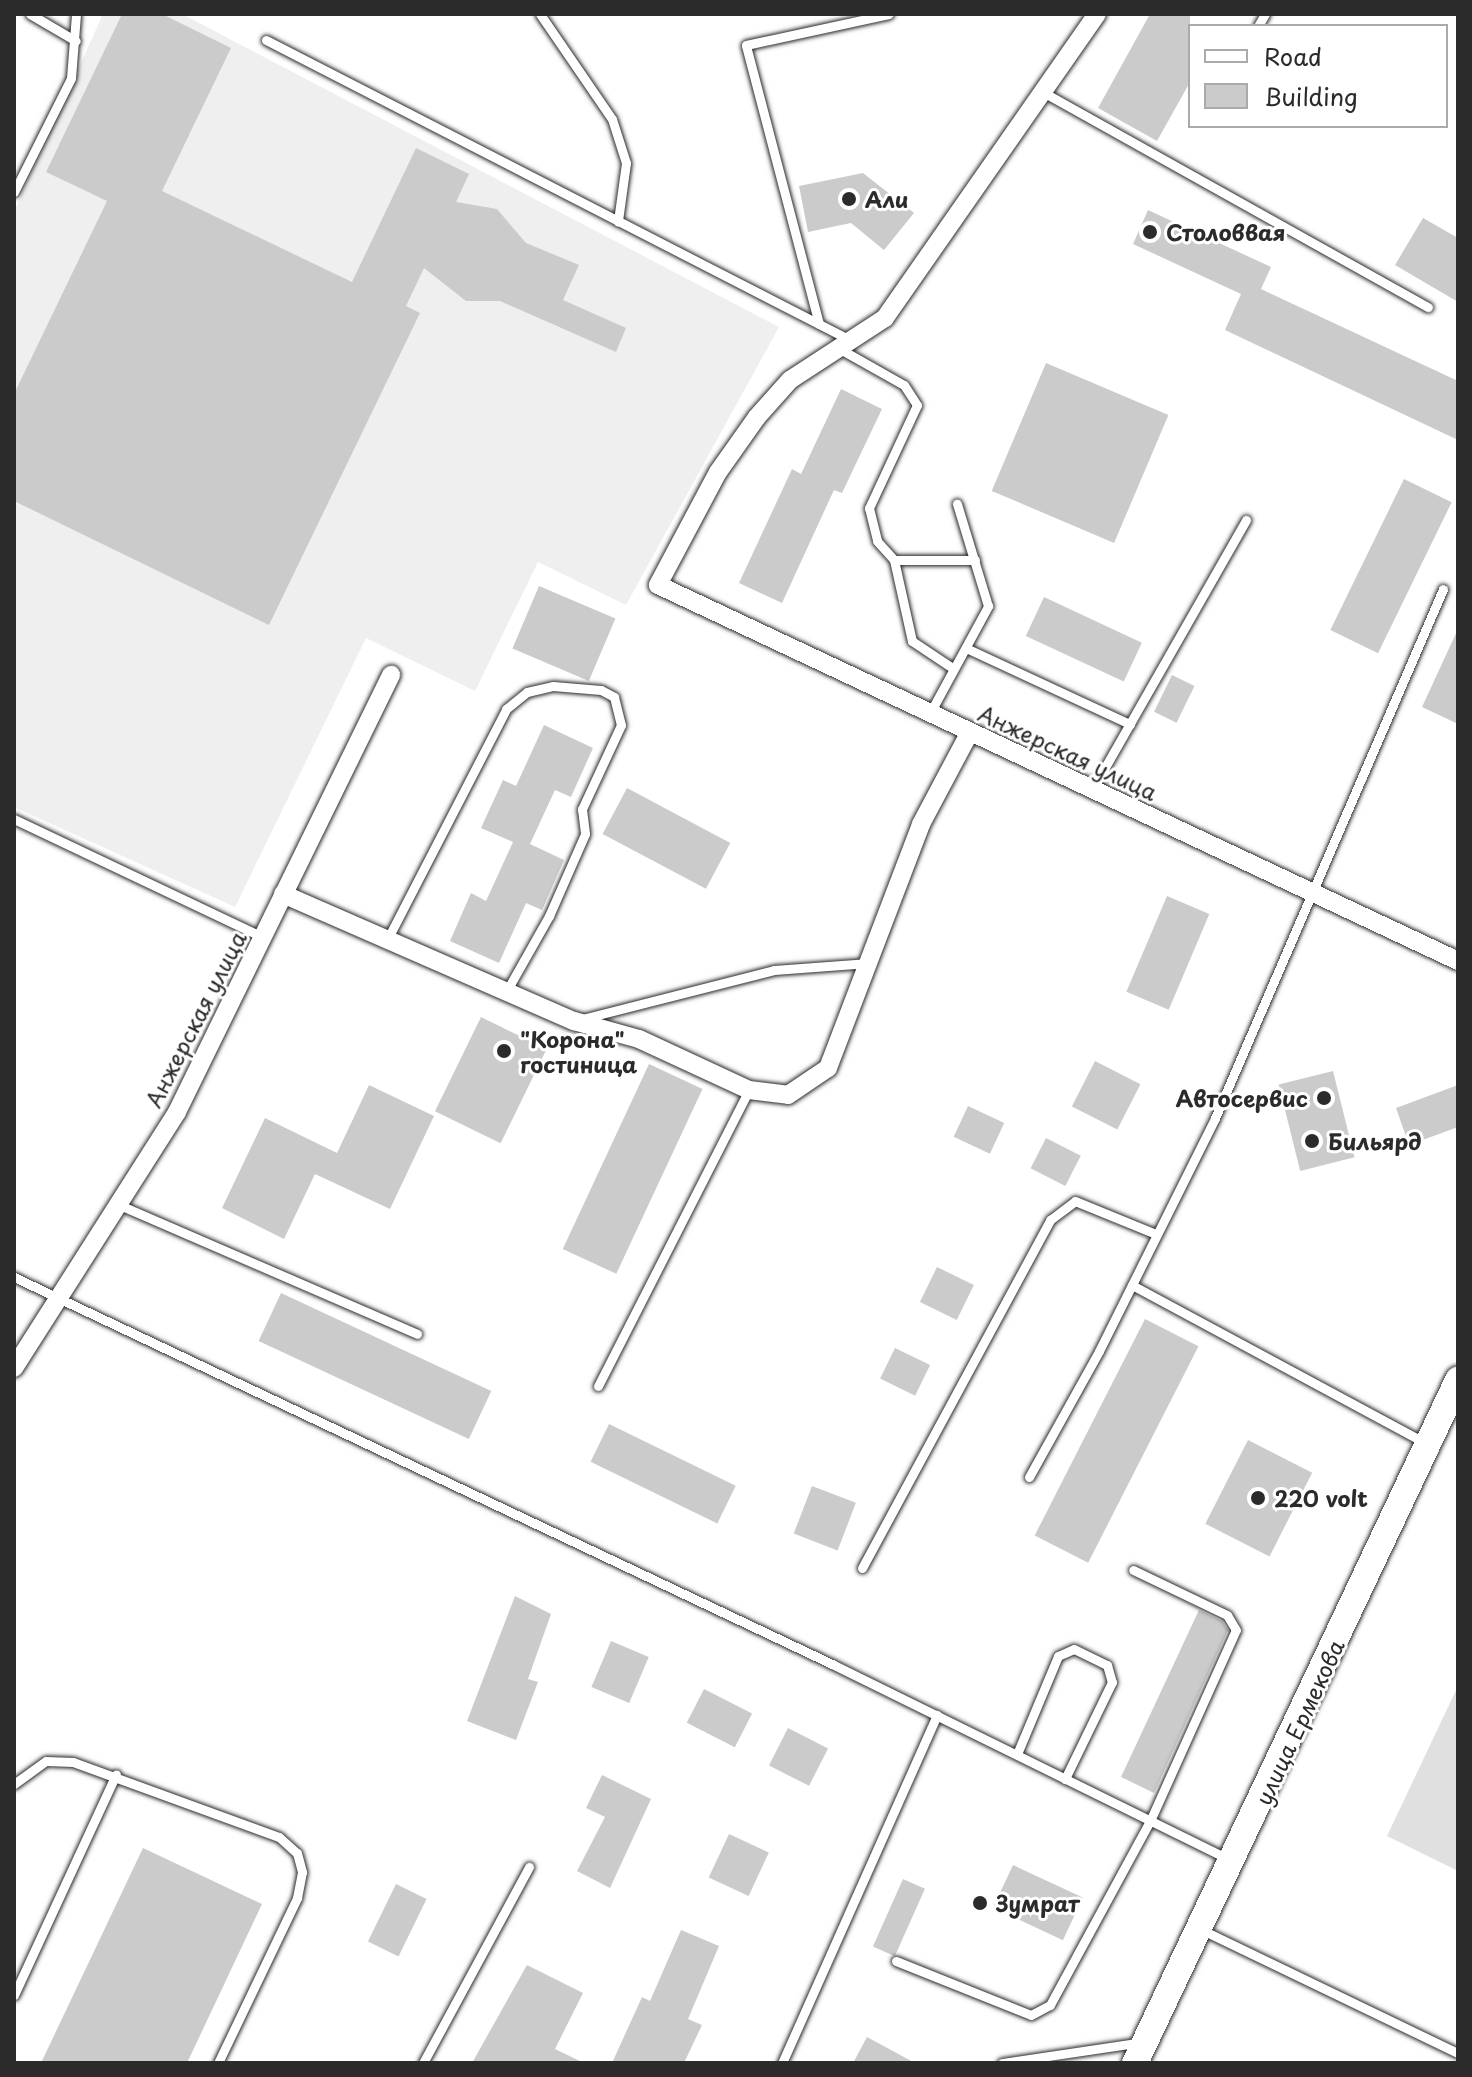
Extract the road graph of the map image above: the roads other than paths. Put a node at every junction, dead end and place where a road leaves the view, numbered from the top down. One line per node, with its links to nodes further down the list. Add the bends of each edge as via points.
1 (30, 14): 7 (lane)
2 (76, 14): 7 (lane)
3 (540, 14): 10 (lane, via 612,119 626,163)
4 (889, 14): 12 (lane, via 746,45)
5 (1097, 14): 8 (street)
6 (266, 40): 10 (lane)
7 (76, 41): 9 (lane, via 71,78)
8 (1043, 92): 11 (lane); 13 (street, via 885,318)
9 (14, 192)
10 (618, 221): 12 (lane)
11 (1428, 307)
12 (819, 324): 13 (lane)
13 (843, 343): 16 (lane, via 904,385 917,405 869,508 877,541); 22 (street, Анжерская улица, via 790,380 757,417 718,472 658,585)
14 (957, 504): 17 (lane)
15 (1246, 520): 23 (lane)
16 (894, 560): 17 (lane); 20 (lane, via 912,641)
17 (975, 560): 19 (lane, via 988,606)
18 (1443, 589): 28 (lane)
19 (966, 648): 20 (lane); 23 (lane)
20 (954, 669): 22 (lane)
21 (391, 675): 27 (street, Анжерская улица)
22 (930, 713): 24 (street, Анжерская улица)
23 (1130, 724): 25 (lane)
24 (970, 732): 25 (street, Анжерская улица); 32 (street, via 921,824)
25 (1092, 790): 28 (street, Анжерская улица)
26 (14, 819): 29 (lane)
27 (283, 894): 29 (street, Анжерская улица); 30 (street)
28 (1312, 894): 31 (street, Анжерская улица); 37 (lane, via 1215,1118)
29 (262, 937): 36 (street, Анжерская улица, via 177,1112)
30 (387, 940): 33 (street); 33 (lane, via 506,709 527,692 553,686 601,690 614,697 621,725 582,809 585,834 549,916)
31 (1458, 961)
32 (869, 963): 34 (lane, via 774,970); 35 (street, via 828,1068 788,1095)
33 (506, 992): 34 (street)
34 (574, 1021): 35 (street, via 639,1039)
35 (749, 1090): 44 (lane)
36 (117, 1204): 40 (street, Анжерская улица); 41 (lane)
37 (1156, 1234): 39 (lane); 47 (lane, via 1075,1201 1050,1220)
38 (14, 1277): 40 (lane)
39 (1132, 1285): 45 (lane); 46 (lane)
40 (57, 1297): 42 (street, Анжерская улица); 49 (lane)
41 (417, 1334)
42 (14, 1368)
43 (1458, 1380): 45 (main road, улица Ермекова)
44 (598, 1386)
45 (1428, 1444): 55 (main road, улица Ермекова)
46 (1029, 1477)
47 (862, 1568)
48 (1133, 1570): 54 (lane, via 1227,1615 1236,1630)
49 (937, 1715): 50 (lane); 64 (lane)
50 (1017, 1754): 52 (lane); 52 (lane, via 1058,1656 1074,1649 1107,1665 1112,1682)
51 (116, 1774): 53 (lane, via 46,1761); 59 (lane); 62 (lane, via 279,1837 297,1853 302,1872 297,1898)
52 (1065, 1779): 54 (lane)
53 (14, 1784)
54 (1150, 1821): 55 (lane); 58 (lane, via 1050,2005 1031,2015)
55 (1233, 1861): 57 (main road, улица Ермекова)
56 (529, 1867): 63 (lane)
57 (1200, 1929): 60 (main road, улица Ермекова); 61 (lane)
58 (896, 1961)
59 (14, 1995)
60 (1140, 2052): 65 (lane)
61 (1458, 2053)
62 (218, 2063)
63 (423, 2063)
64 (782, 2063)
65 (1002, 2063)

